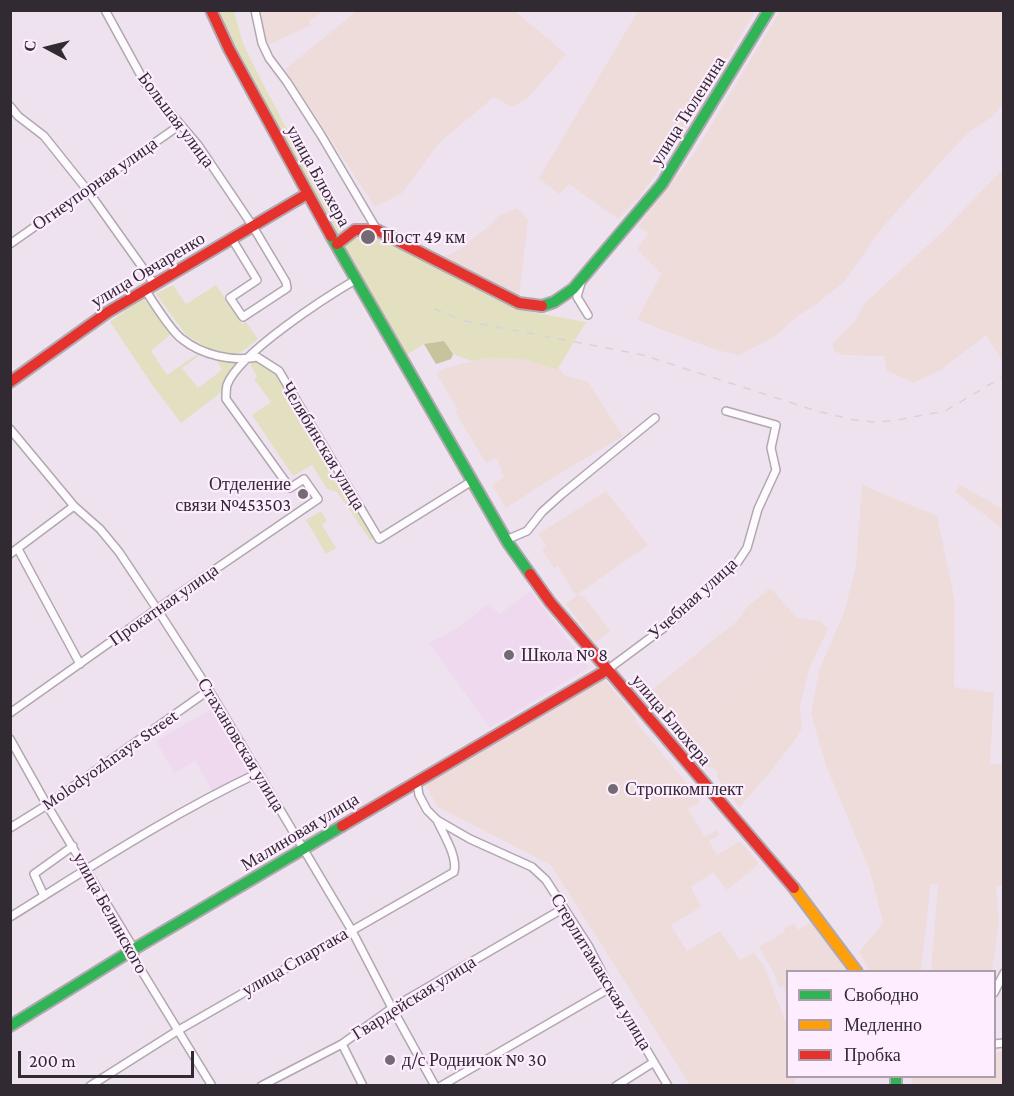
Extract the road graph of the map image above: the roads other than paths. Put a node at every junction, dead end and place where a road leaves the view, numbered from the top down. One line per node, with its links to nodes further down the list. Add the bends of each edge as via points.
1 (105, 10): 6 (street, Большая улица, via 145,83)
2 (211, 10): 8 (main road, улица Блюхера)
3 (255, 10): 10 (street, via 269,58 321,135)
4 (769, 10): 14 (main road, улица Тюленина, via 662,184)
5 (10, 106): 7 (street, Челябинская улица, via 44,136)
6 (180, 125): 7 (street, Огнеупорная улица); 9 (street, Большая улица)
7 (88, 191): 12 (street, Огнеупорная улица); 16 (street, Челябинская улица)
8 (307, 194): 9 (main road, улица Овчаренко); 13 (main road, улица Блюхера)
9 (252, 225): 11 (main road, улица Овчаренко); 11 (street, Большая улица, via 287,288 243,317 230,298 257,280)
10 (377, 230): 13 (main road, via 354,230); 14 (main road, улица Тюленина, via 528,305 540,307 555,302)
11 (232, 239): 16 (main road, улица Овчаренко)
12 (10, 244)
13 (337, 244): 15 (main road, улица Блюхера)
14 (583, 277): 17 (street, via 577,297)
15 (357, 279): 18 (street, via 320,300); 23 (main road, улица Блюхера)
16 (150, 288): 18 (street, Челябинская улица, via 180,339 213,355); 19 (main road, улица Овчаренко, via 108,312)
17 (588, 315)
18 (245, 359): 23 (street, Челябинская улица, via 257,357 279,371 379,539); 28 (street, Прокатная улица, via 227,385 226,399 290,488 304,479 318,499)
19 (10, 382)
20 (726, 411): 30 (street, Учебная улица, via 776,425 771,448 776,470 758,509 747,548 737,563 669,624)
21 (655, 418): 25 (street, via 562,494 527,531)
22 (10, 429): 24 (street, Стахановская улица)
23 (472, 481): 25 (main road, улица Блюхера)
24 (74, 506): 26 (street); 28 (street, Стахановская улица, via 113,544)
25 (506, 540): 30 (main road, улица Блюхера, via 550,602)
26 (18, 549): 27 (street); 29 (street)
27 (10, 554)
28 (158, 609): 29 (street, Прокатная улица); 31 (street, Стахановская улица)
29 (80, 664): 32 (street, Прокатная улица)
30 (608, 670): 35 (main road, Малиновая улица); 47 (main road, улица Блюхера, via 795,889)
31 (209, 690): 34 (street, Стахановская улица); 36 (street, Molodyozhnaya Street)
32 (10, 713)
33 (10, 739): 36 (street, улица Белинского)
34 (258, 772): 40 (street, Стахановская улица); 41 (street, via 206,797)
35 (417, 782): 37 (street, Стерлитамакская улица, via 419,795); 40 (main road, Малиновая улица)
36 (47, 805): 38 (street, Molodyozhnaya Street); 39 (street, улица Белинского)
37 (436, 820): 43 (street, Стерлитамакская улица, via 532,867 546,880); 45 (street, улица Спартака, via 453,858 454,872)
38 (10, 828)
39 (73, 846): 41 (street, улица Белинского); 42 (street, via 34,874)
40 (304, 850): 45 (street, Стахановская улица); 46 (main road, Малиновая улица)
41 (87, 868): 42 (street); 46 (street, улица Белинского)
42 (44, 896): 44 (street)
43 (564, 908): 49 (street, Стерлитамакская улица); 51 (street, Гвардейская улица)
44 (10, 917)
45 (351, 929): 51 (street, Стахановская улица); 53 (street, улица Спартака)
46 (134, 949): 52 (main road, Малиновая улица); 53 (street, улица Белинского, via 135,960)
47 (856, 970)
48 (1004, 973): 50 (street)
49 (610, 988): 55 (street, Стерлитамакская улица); 61 (street)
50 (996, 989)
51 (392, 1008): 54 (street, Гвардейская улица); 60 (street, Стахановская улица)
52 (10, 1026)
53 (177, 1031): 56 (street, улица Спартака); 57 (street, улица Белинского)
54 (342, 1044): 58 (street, Гвардейская улица); 59 (street)
55 (654, 1062): 62 (street); 63 (street, Стерлитамакская улица)
56 (90, 1086)
57 (212, 1086)
58 (261, 1086)
59 (363, 1086)
60 (435, 1086)
61 (441, 1086)
62 (616, 1086)
63 (668, 1086)

